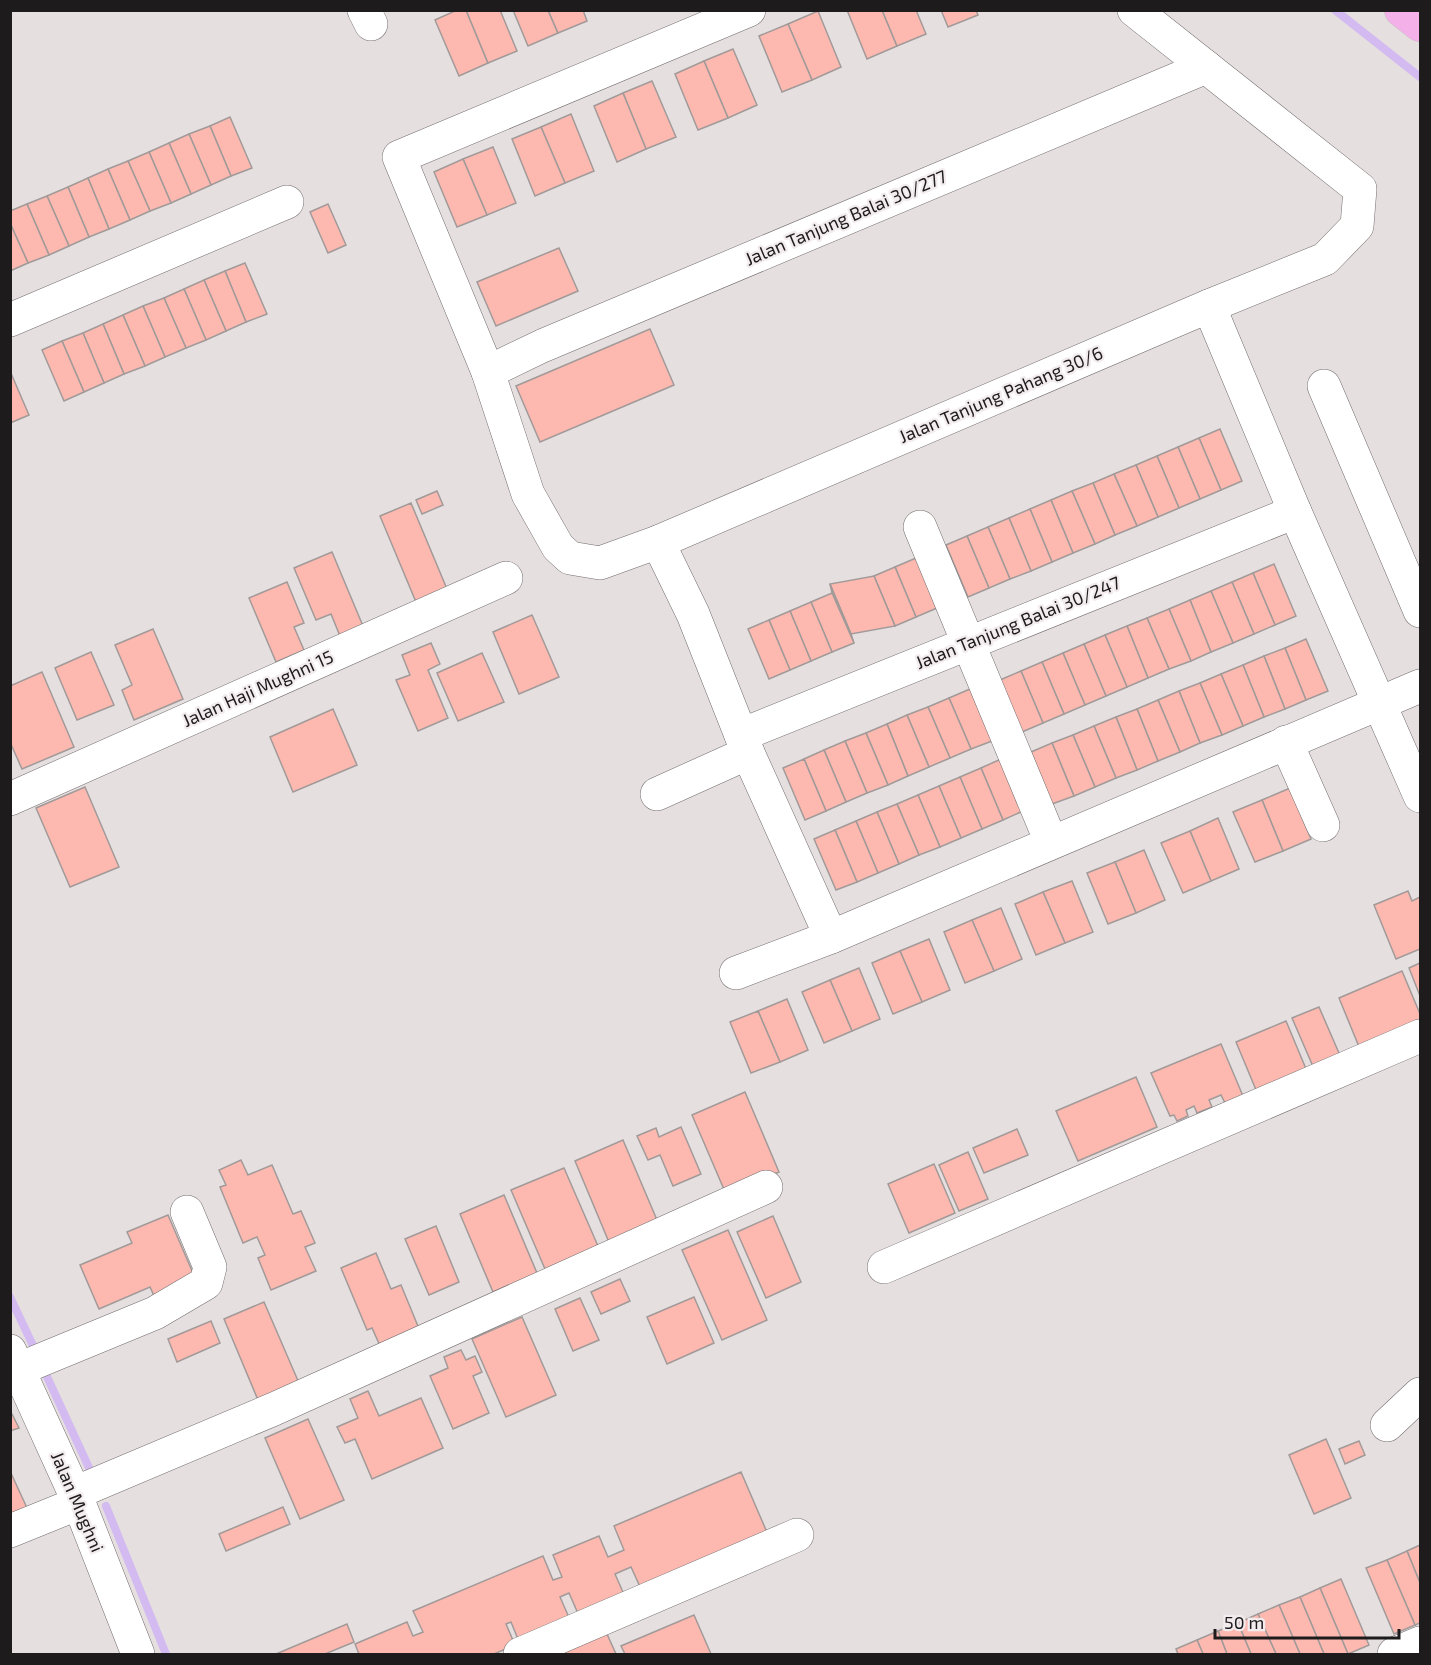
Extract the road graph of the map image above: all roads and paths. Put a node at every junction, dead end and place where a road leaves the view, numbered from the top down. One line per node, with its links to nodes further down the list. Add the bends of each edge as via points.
1 (749, 10): 9 (street, via 399,157)
2 (1134, 10): 5 (street)
3 (1401, 10): 4 (main road)
4 (1420, 25)
5 (1206, 67): 7 (street, Jalan Tanjung Pahang 30/6, via 1360,189 1356,226 1325,259); 9 (street, Jalan Tanjung Balai 30/277)
6 (287, 202): 8 (street)
7 (1209, 306): 11 (street); 13 (street, Jalan Tanjung Pahang 30/6)
8 (10, 320)
9 (488, 372): 13 (street, Jalan Tanjung Pahang 30/6, via 538,516 558,547 570,558 600,563)
10 (1324, 386): 15 (street)
11 (1295, 512): 16 (street, Jalan Tanjung Balai 30/247); 18 (street)
12 (920, 527): 16 (street)
13 (658, 542): 20 (street, via 693,614)
14 (506, 578): 23 (street, Jalan Haji Mughni 15)
15 (1420, 611)
16 (968, 642): 20 (street, Jalan Tanjung Balai 30/247); 25 (street)
17 (1420, 686): 18 (street)
18 (1380, 703): 19 (street); 22 (street)
19 (1286, 742): 24 (street); 25 (street)
20 (745, 744): 21 (street, Jalan Tanjung Balai 30/247); 26 (street)
21 (657, 794)
22 (1420, 796)
23 (10, 800)
24 (1323, 825)
25 (1051, 842): 26 (street)
26 (831, 937): 27 (street)
27 (736, 974)
28 (1420, 1036): 31 (street)
29 (766, 1187): 35 (street)
30 (187, 1212): 32 (street, via 210,1267 206,1283 155,1314 65,1351)
31 (884, 1267)
32 (20, 1362): 35 (street, Jalan Mughni)
33 (1420, 1394): 34 (street)
34 (1387, 1425)
35 (77, 1498): 36 (street); 39 (street, Jalan Mughni)
36 (10, 1531)
37 (796, 1535): 40 (street)
38 (1420, 1643): 41 (street)
39 (138, 1654)
40 (520, 1654)
41 (1394, 1654)

